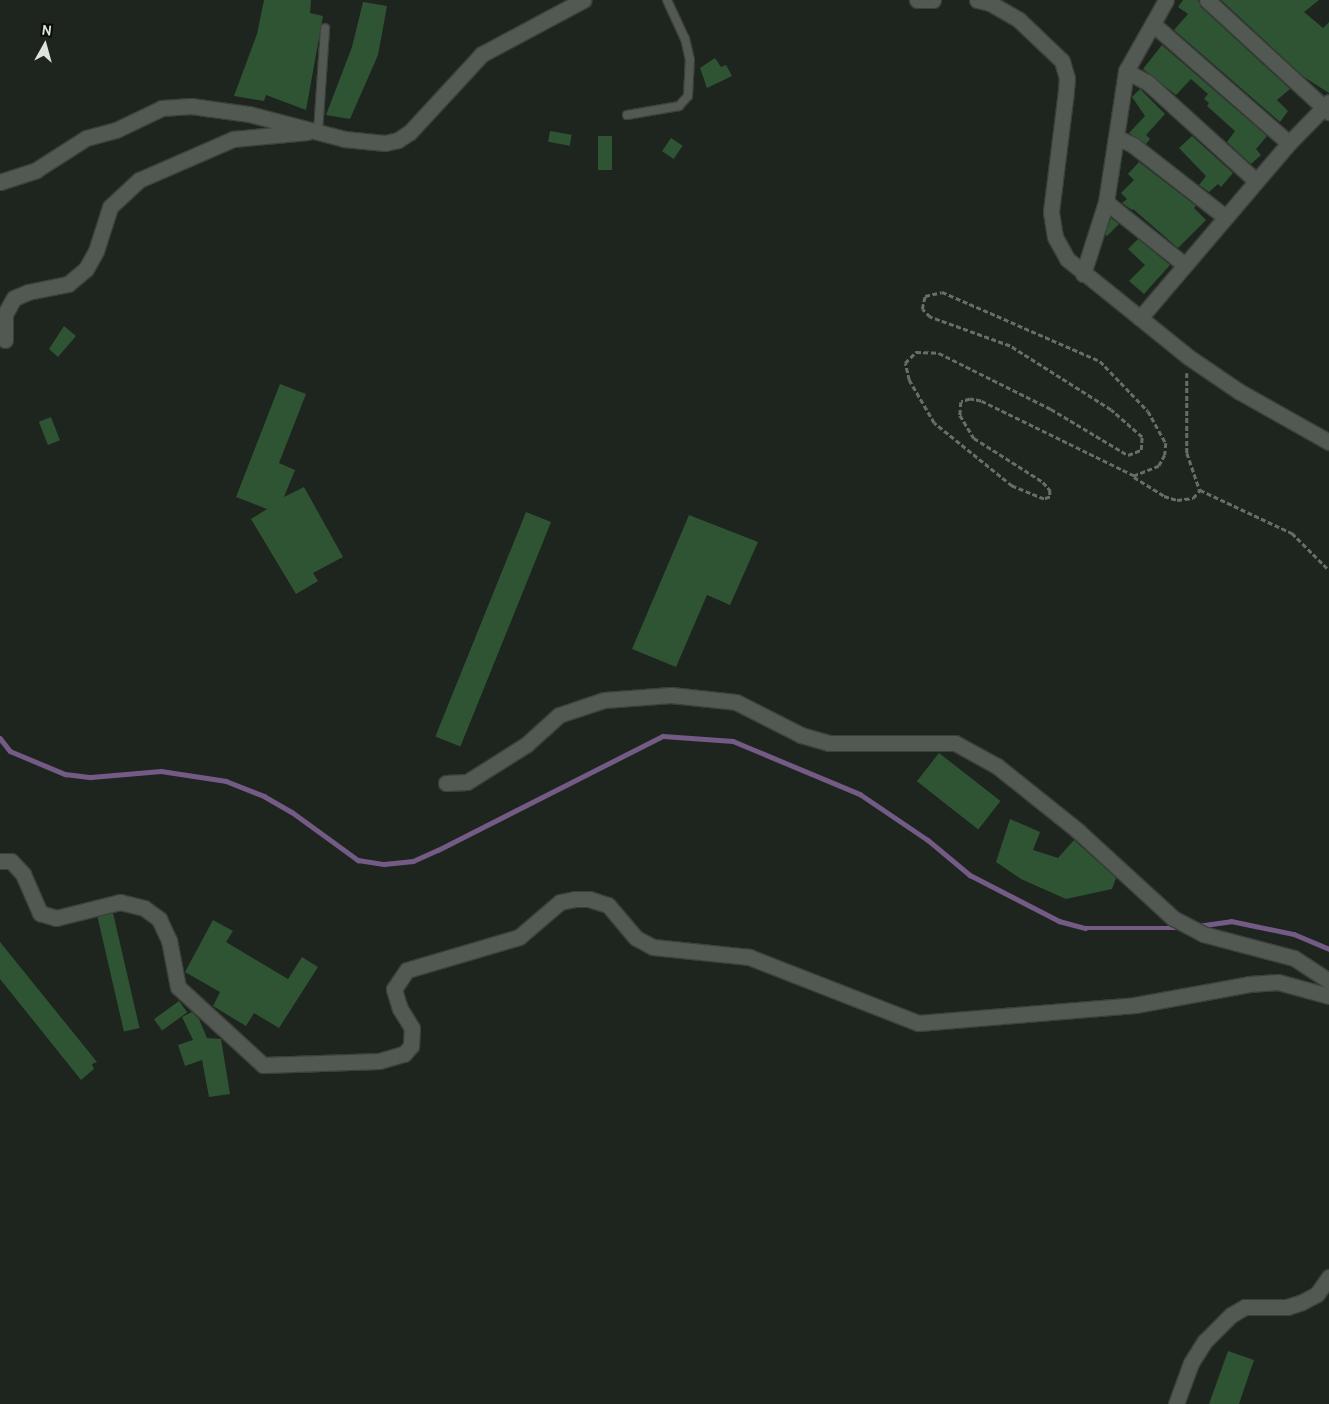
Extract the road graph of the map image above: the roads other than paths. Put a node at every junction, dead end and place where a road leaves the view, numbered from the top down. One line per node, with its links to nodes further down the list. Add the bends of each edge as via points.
1 (583, 0): 13 (street, via 482,54 410,132 398,140 384,143 344,140)
2 (666, 0): 12 (lane, via 685,39 690,60 688,96 679,106)
3 (917, 0): 4 (street)
4 (933, 0)
5 (977, 0): 21 (street, via 1019,20 1062,61 1067,78 1066,92 1051,212 1054,237 1067,259)
6 (1166, 0): 8 (street)
7 (1207, 0): 11 (street)
8 (1154, 25): 10 (street); 15 (street)
9 (325, 28): 13 (lane)
10 (1126, 71): 14 (street); 16 (street, via 1147,82)
11 (1328, 107): 15 (street)
12 (627, 115)
13 (318, 132): 17 (street, via 249,114 191,106 162,108 116,130 86,138 36,170); 23 (street, via 233,138 139,180 110,207 96,251 86,269 68,284 14,298 4,314)
14 (1116, 137): 18 (street); 19 (street, via 1133,145)
15 (1289, 143): 16 (street)
16 (1256, 181): 19 (street)
17 (0, 182)
18 (1106, 202): 20 (street); 21 (street)
19 (1225, 217): 20 (street)
20 (1185, 264): 22 (street)
21 (1083, 274): 22 (street)
22 (1140, 318): 24 (street, via 1240,392)
23 (4, 340)
24 (1329, 442)
25 (446, 782): 27 (street, via 467,782 527,744 560,715 604,700 671,695 736,702 801,735 829,743 955,743 997,766 1078,831 1173,918 1203,934 1294,958)
26 (0, 862): 28 (street, via 11,861 24,874 40,913 56,918 120,902 144,908 159,919 169,940 178,987 263,1065 379,1061 404,1054 411,1046 412,1028 400,1009 394,988 407,970 519,937 560,902 576,899 590,899 608,905 636,938 652,948 749,957 918,1022 1135,1005 1248,984 1278,982)
27 (1329, 981)
28 (1329, 996)
29 (1329, 1277): 30 (street, via 1316,1294 1302,1302 1287,1306 1244,1307 1231,1315 1205,1341 1192,1363)
30 (1176, 1404)

